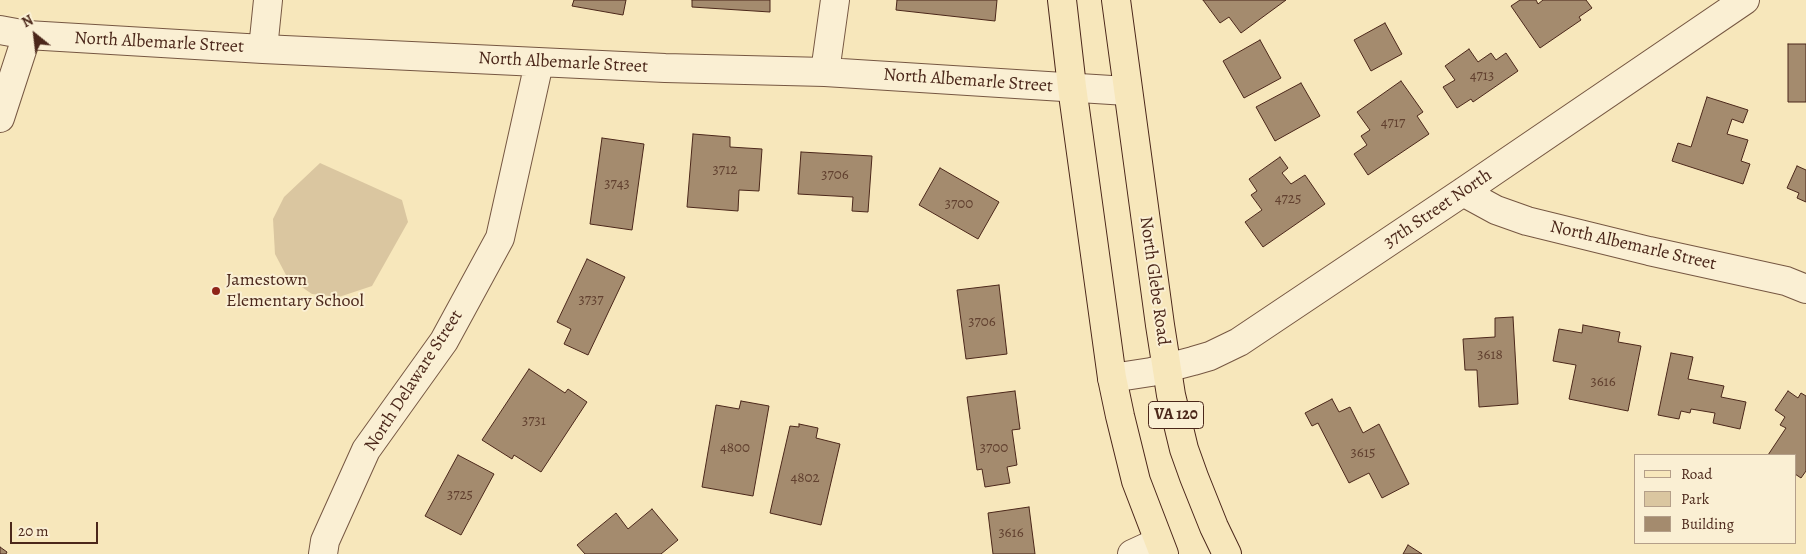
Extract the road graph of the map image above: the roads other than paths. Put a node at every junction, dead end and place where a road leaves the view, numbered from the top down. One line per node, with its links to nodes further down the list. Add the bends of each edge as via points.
1 (268, 0): 8 (street)
2 (835, 0): 10 (street)
3 (1062, 0): 11 (main road, VA 120)
4 (1116, 0): 12 (main road, North Glebe Road / VA 120)
5 (1745, 0): 14 (street, 37th Street North)
6 (0, 30): 7 (street, North Albemarle Street)
7 (27, 35): 8 (street, North Albemarle Street); 13 (street)
8 (263, 49): 9 (street, North Albemarle Street)
9 (539, 62): 10 (street, North Albemarle Street); 19 (street, North Delaware Street, via 500,238 444,341 366,450 325,542)
10 (824, 72): 11 (street, North Albemarle Street)
11 (1072, 87): 12 (street, North Albemarle Street); 17 (main road, VA 120)
12 (1127, 91): 16 (main road, North Glebe Road / VA 120)
13 (0, 118)
14 (1463, 192): 15 (street, North Albemarle Street, via 1496,210 1527,221 1786,281); 16 (street, 37th Street North, via 1239,342 1210,356)
15 (1806, 289)
16 (1167, 368): 17 (street, 37th Street North); 21 (main road, North Glebe Road / VA 120, via 1184,449)
17 (1112, 378): 18 (main road, VA 120, via 1136,481)
18 (1161, 548): 20 (street)
19 (323, 554)
20 (1132, 554)
21 (1227, 554)

